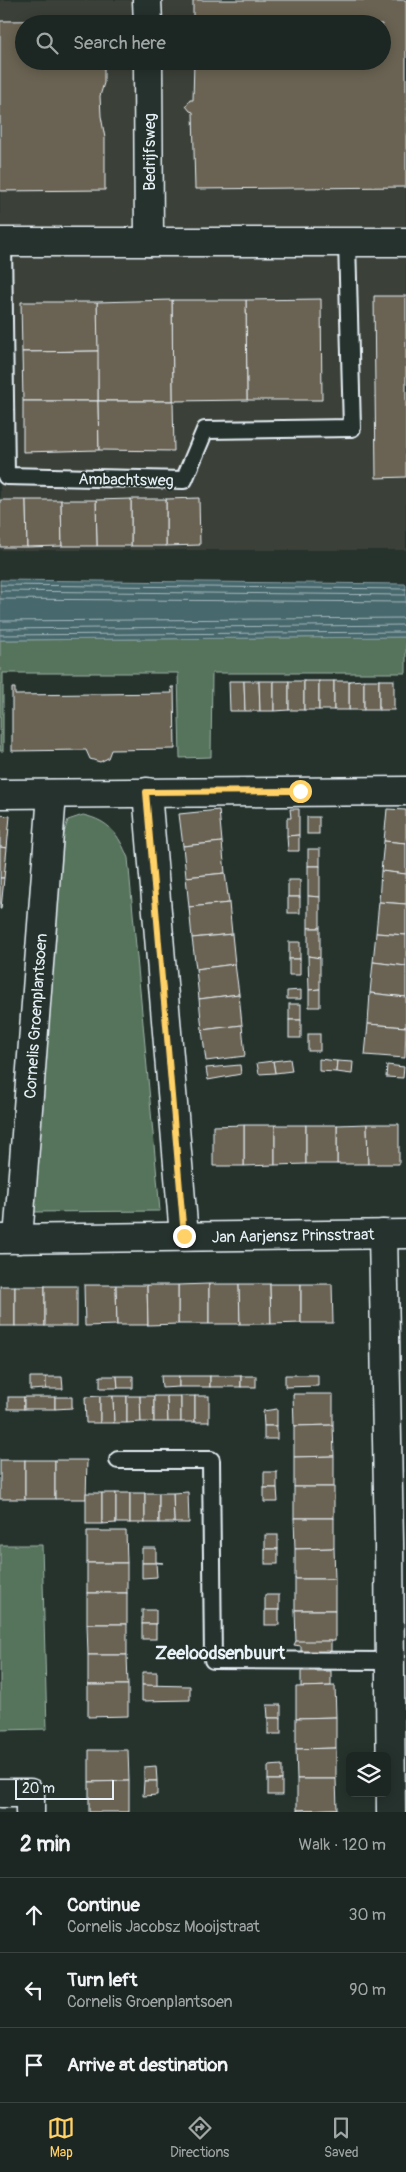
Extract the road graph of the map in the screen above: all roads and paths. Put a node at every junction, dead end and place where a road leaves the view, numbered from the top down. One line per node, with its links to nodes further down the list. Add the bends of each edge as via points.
1 (147, 0): 2 (street)
2 (148, 15)
3 (148, 70): 5 (street, Bedrijfsweg)
4 (1, 242): 5 (street, Ambachtsweg); 6 (lane, Ambachtsweg, via 6,476 184,480 205,430 352,428)
5 (149, 242): 6 (street, Ambachtsweg)
6 (346, 242): 7 (street, Ambachtsweg)
7 (406, 242)
8 (406, 791): 9 (street)
9 (146, 792): 11 (street); 13 (street)
10 (0, 794): 11 (street)
11 (52, 794): 14 (street, Cornelis Groenplantsoen)
12 (394, 1234): 13 (street, Jan Aarjensz Prinsstraat); 16 (street)
13 (184, 1236): 14 (street, Jan Aarjensz Prinsstraat)
14 (9, 1239)
15 (118, 1460): 17 (lane, via 211,1460 213,1660)
16 (397, 1542): 17 (street)
17 (389, 1661): 20 (street)
18 (0, 1793): 19 (street, via 30,1793)
19 (30, 1812)
20 (391, 1812)

